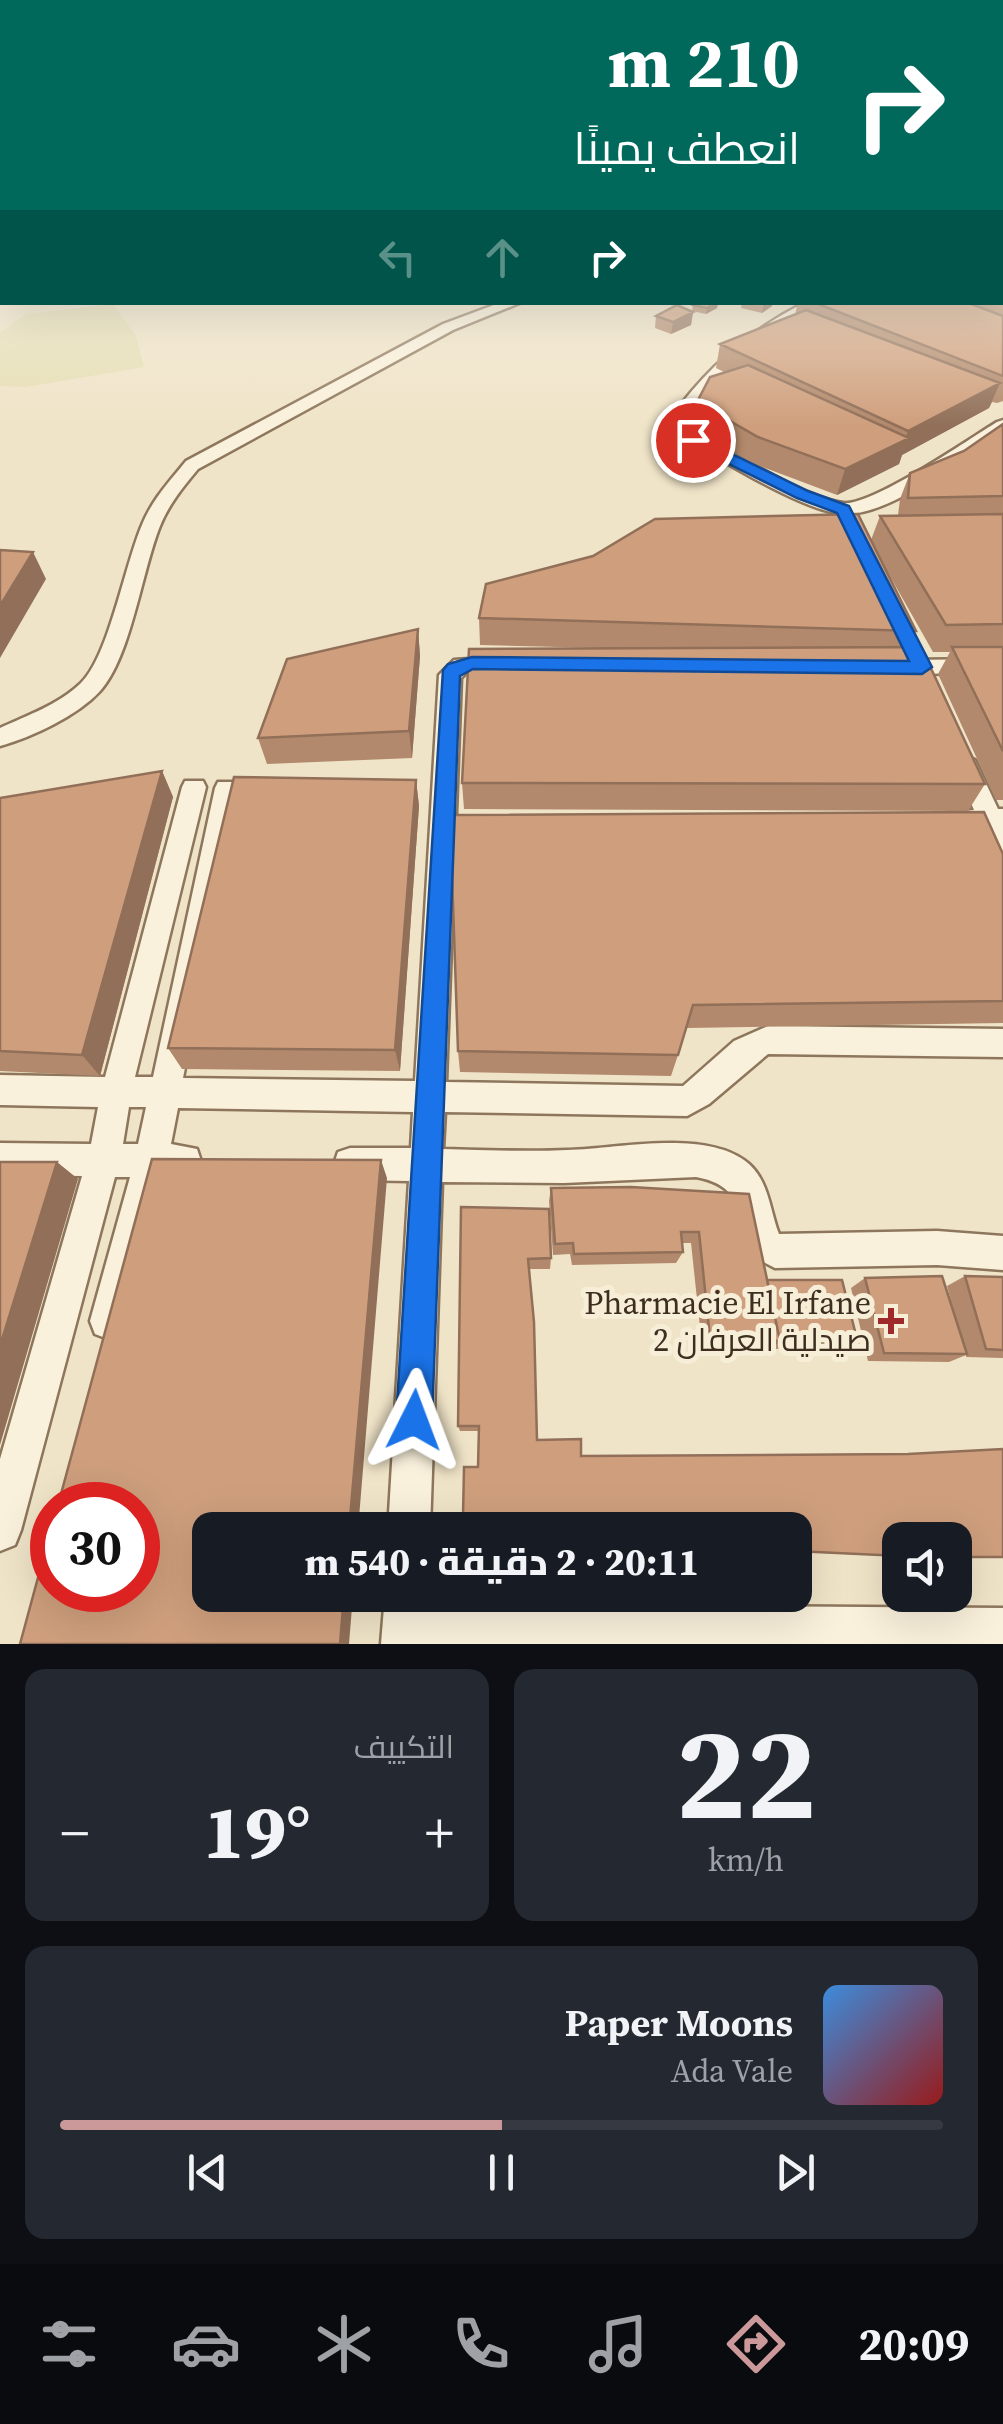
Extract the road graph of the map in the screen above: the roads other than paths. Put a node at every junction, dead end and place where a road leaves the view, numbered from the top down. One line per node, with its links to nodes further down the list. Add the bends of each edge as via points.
1 (508, 305): 11 (street, via 448,327 192,465 151,525 93,684 69,705)
2 (811, 305): 3 (street)
3 (780, 321): 4 (street); 6 (street, via 679,418 684,432)
4 (798, 328)
5 (1003, 425): 6 (street, via 922,467 878,500)
6 (844, 510): 7 (street)
7 (859, 534)
8 (525, 664): 22 (street, via 472,663 450,675 434,794 455,826)
9 (1003, 666): 10 (street)
10 (884, 667)
11 (0, 738)
12 (960, 752): 15 (street)
13 (222, 788): 14 (street); 19 (street); 20 (street)
14 (159, 789)
15 (997, 819): 16 (street); 17 (street)
16 (932, 820)
17 (1003, 848)
18 (1003, 1043): 22 (street, via 768,1040 746,1048 706,1090 686,1100)
19 (117, 1089): 20 (street); 21 (street); 23 (street)
20 (162, 1089): 22 (street); 25 (street)
21 (0, 1090)
22 (428, 1098): 27 (street)
23 (104, 1158): 24 (street); 25 (street); 32 (street)
24 (0, 1159)
25 (150, 1160): 26 (street); 30 (street)
26 (225, 1162)
27 (426, 1162): 28 (street); 29 (street, via 712,1163 748,1186 764,1244 775,1251); 31 (street)
28 (319, 1163)
29 (1003, 1253)
30 (100, 1352)
31 (410, 1512)
32 (0, 1530)
33 (404, 1621): 35 (street)
34 (1003, 1630): 36 (street)
35 (821, 1636): 36 (street)
36 (892, 1637)

